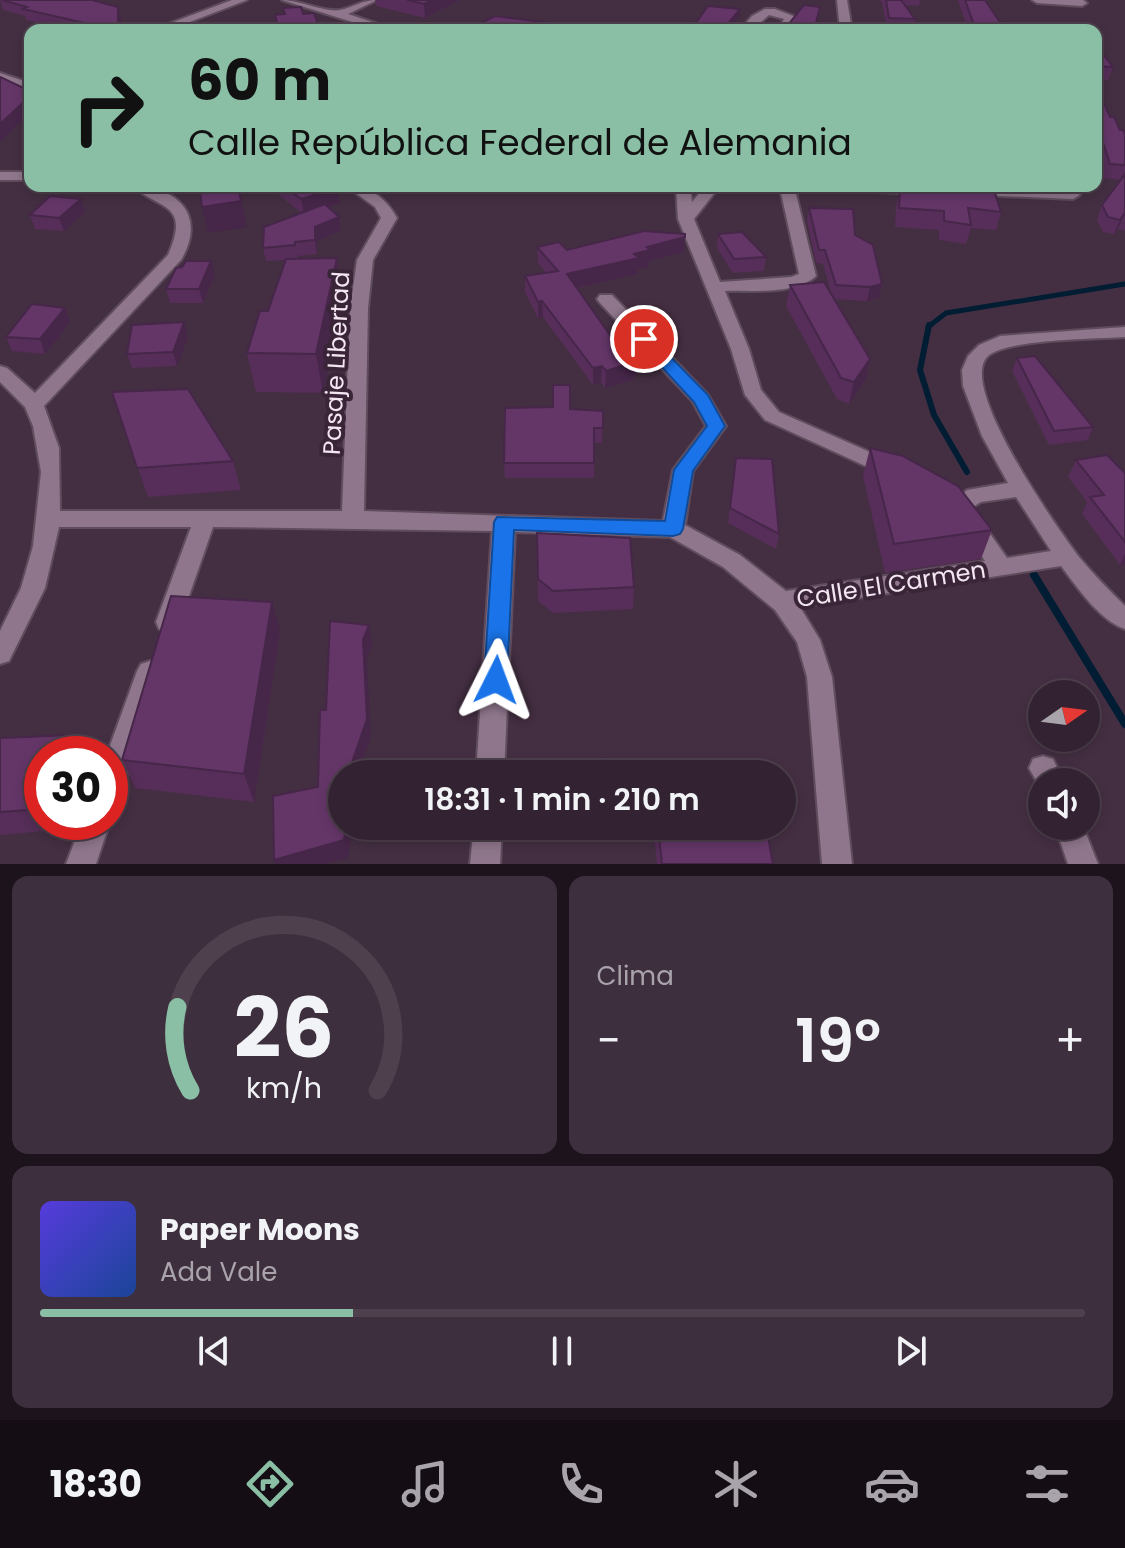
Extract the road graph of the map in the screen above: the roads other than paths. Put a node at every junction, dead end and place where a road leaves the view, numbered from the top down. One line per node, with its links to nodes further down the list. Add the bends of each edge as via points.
1 (242, 0): 8 (street)
2 (287, 0): 7 (street)
3 (372, 0): 7 (street)
4 (842, 0): 12 (street)
5 (1037, 0): 6 (street)
6 (1082, 3)
7 (338, 15): 9 (street)
8 (175, 24)
9 (369, 24)
10 (751, 24): 11 (street, via 765,11 790,17)
11 (786, 24)
12 (845, 24)
13 (0, 77): 14 (street)
14 (24, 85)
15 (0, 176): 16 (street)
16 (24, 176)
17 (154, 192): 29 (street, via 180,211 186,226 175,257)
18 (362, 192): 33 (street, Pasaje Libertad, via 381,204 389,218 365,260 359,308)
19 (684, 192): 24 (street)
20 (708, 192): 24 (street)
21 (789, 192): 25 (street, via 808,276 794,282)
22 (985, 192): 23 (street)
23 (1073, 195)
24 (686, 219): 25 (street)
25 (715, 287): 30 (street, via 752,391 772,416)
26 (606, 299): 36 (street, via 701,399 716,426 683,470)
27 (1125, 332): 31 (street, via 1000,341 982,350 971,370 973,396)
28 (0, 372): 29 (street)
29 (34, 405): 32 (street, via 51,464)
30 (907, 479)
31 (1024, 488): 37 (street); 38 (street, Calle El Carmen, via 951,504)
32 (49, 519): 34 (street); 41 (street, via 33,587)
33 (353, 519): 34 (street); 35 (street)
34 (204, 520): 42 (street)
35 (504, 522): 36 (street); 43 (street)
36 (673, 529): 39 (street, via 702,542)
37 (1067, 557): 38 (street, Calle El Carmen); 40 (street)
38 (1001, 567): 39 (street, Calle El Carmen)
39 (782, 601): 49 (street, via 808,640 821,690)
40 (1125, 620)
41 (0, 654)
42 (127, 736)
43 (491, 760)
44 (90, 840): 47 (street)
45 (487, 840): 48 (street)
46 (1074, 840): 50 (street)
47 (81, 864)
48 (485, 864)
49 (837, 864)
50 (1083, 864)

